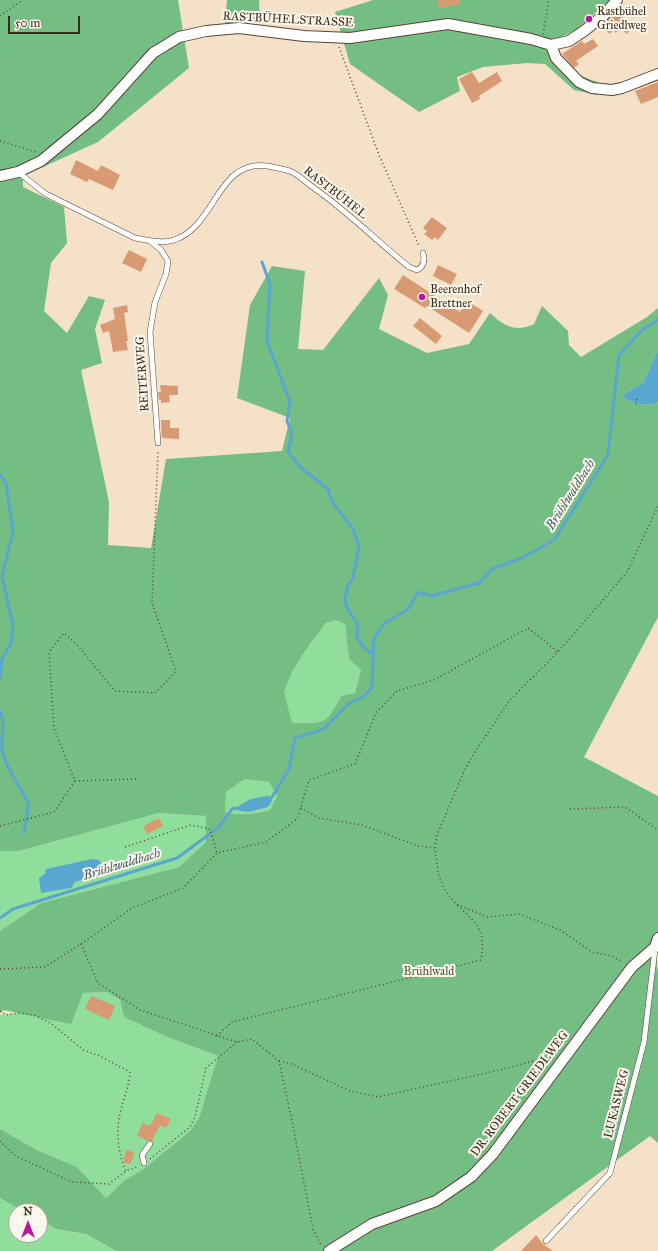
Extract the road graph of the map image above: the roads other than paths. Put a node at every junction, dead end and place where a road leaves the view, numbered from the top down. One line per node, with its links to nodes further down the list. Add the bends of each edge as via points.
1 (617, 0): 2 (street, via 604,15 568,41)
2 (547, 43): 3 (street, via 556,58 579,82 592,88 622,88); 4 (street, RASTBÜHELSTRASSE, via 448,24 350,38 304,36 239,28 179,37 153,53 98,114 32,166)
3 (658, 74)
4 (18, 172): 5 (street, RASTBÜHELSTRASSE); 6 (lane, RASTBÜHEL, via 46,194 135,238)
5 (0, 176)
6 (150, 241): 7 (lane, RASTBÜHEL, via 173,241 189,233 232,175 258,165 292,172 338,204 409,268 420,268 424,261); 8 (lane, REITERWEG, via 161,250 168,261 166,274 155,302 150,332)
7 (423, 253)
8 (158, 443)
9 (657, 944): 12 (lane, LUKASWEG, via 644,1042 610,1173); 13 (street, DR. ROBERT GRIEDLWEG, via 632,967 493,1154 471,1177 436,1201 372,1224)
10 (150, 1144): 11 (lane, via 142,1155)
11 (144, 1163)
12 (546, 1241)
13 (329, 1251)

